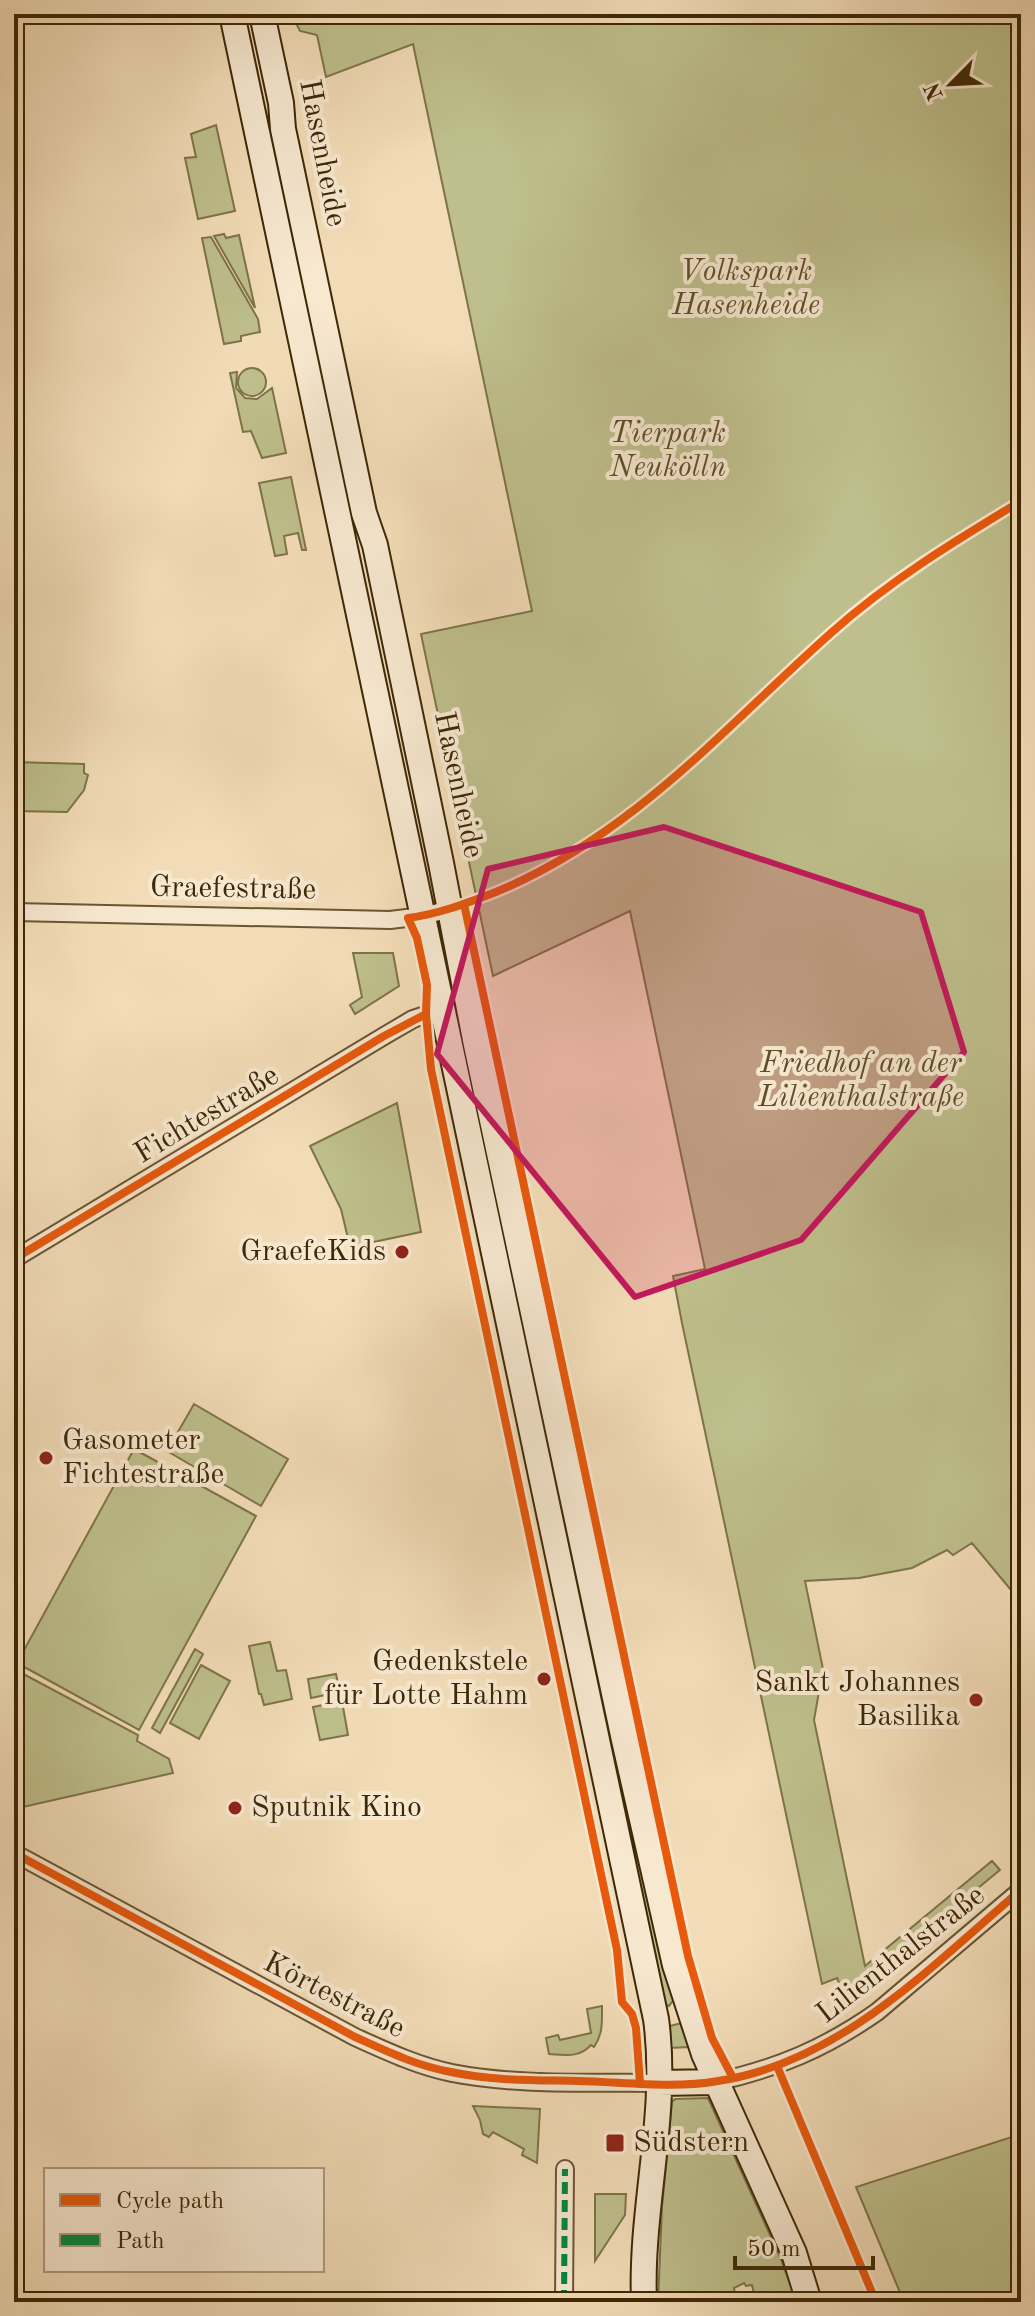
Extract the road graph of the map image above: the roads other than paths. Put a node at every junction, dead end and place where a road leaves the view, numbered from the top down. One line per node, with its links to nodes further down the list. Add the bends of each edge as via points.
1 (232, 14): 4 (main road, Hasenheide)
2 (262, 14): 3 (main road, Hasenheide, via 301,219)
3 (432, 816): 4 (main road); 5 (main road, Hasenheide)
4 (403, 822): 7 (main road, Hasenheide)
5 (450, 909): 7 (street, Graefestraße); 12 (main road, Hasenheide, via 620,1725)
6 (14, 912): 7 (street, Graefestraße, via 390,920)
7 (423, 916): 8 (main road, Hasenheide)
8 (443, 1009): 9 (street, Fichtestraße, via 413,1019); 13 (main road, Hasenheide)
9 (14, 1259)
10 (14, 1853): 15 (street, Körtestraße, via 409,2061 485,2077)
11 (1021, 1890): 14 (street, Lilienthalstraße, via 853,2029 777,2066)
12 (689, 2012): 13 (main road); 14 (main road, Hasenheide)
13 (656, 2019): 15 (main road, Hasenheide)
14 (716, 2082): 15 (main road); 19 (main road, via 794,2253)
15 (660, 2083): 18 (main road)
16 (565, 2169): 17 (street)
17 (564, 2302)
18 (644, 2302)
19 (809, 2302)

